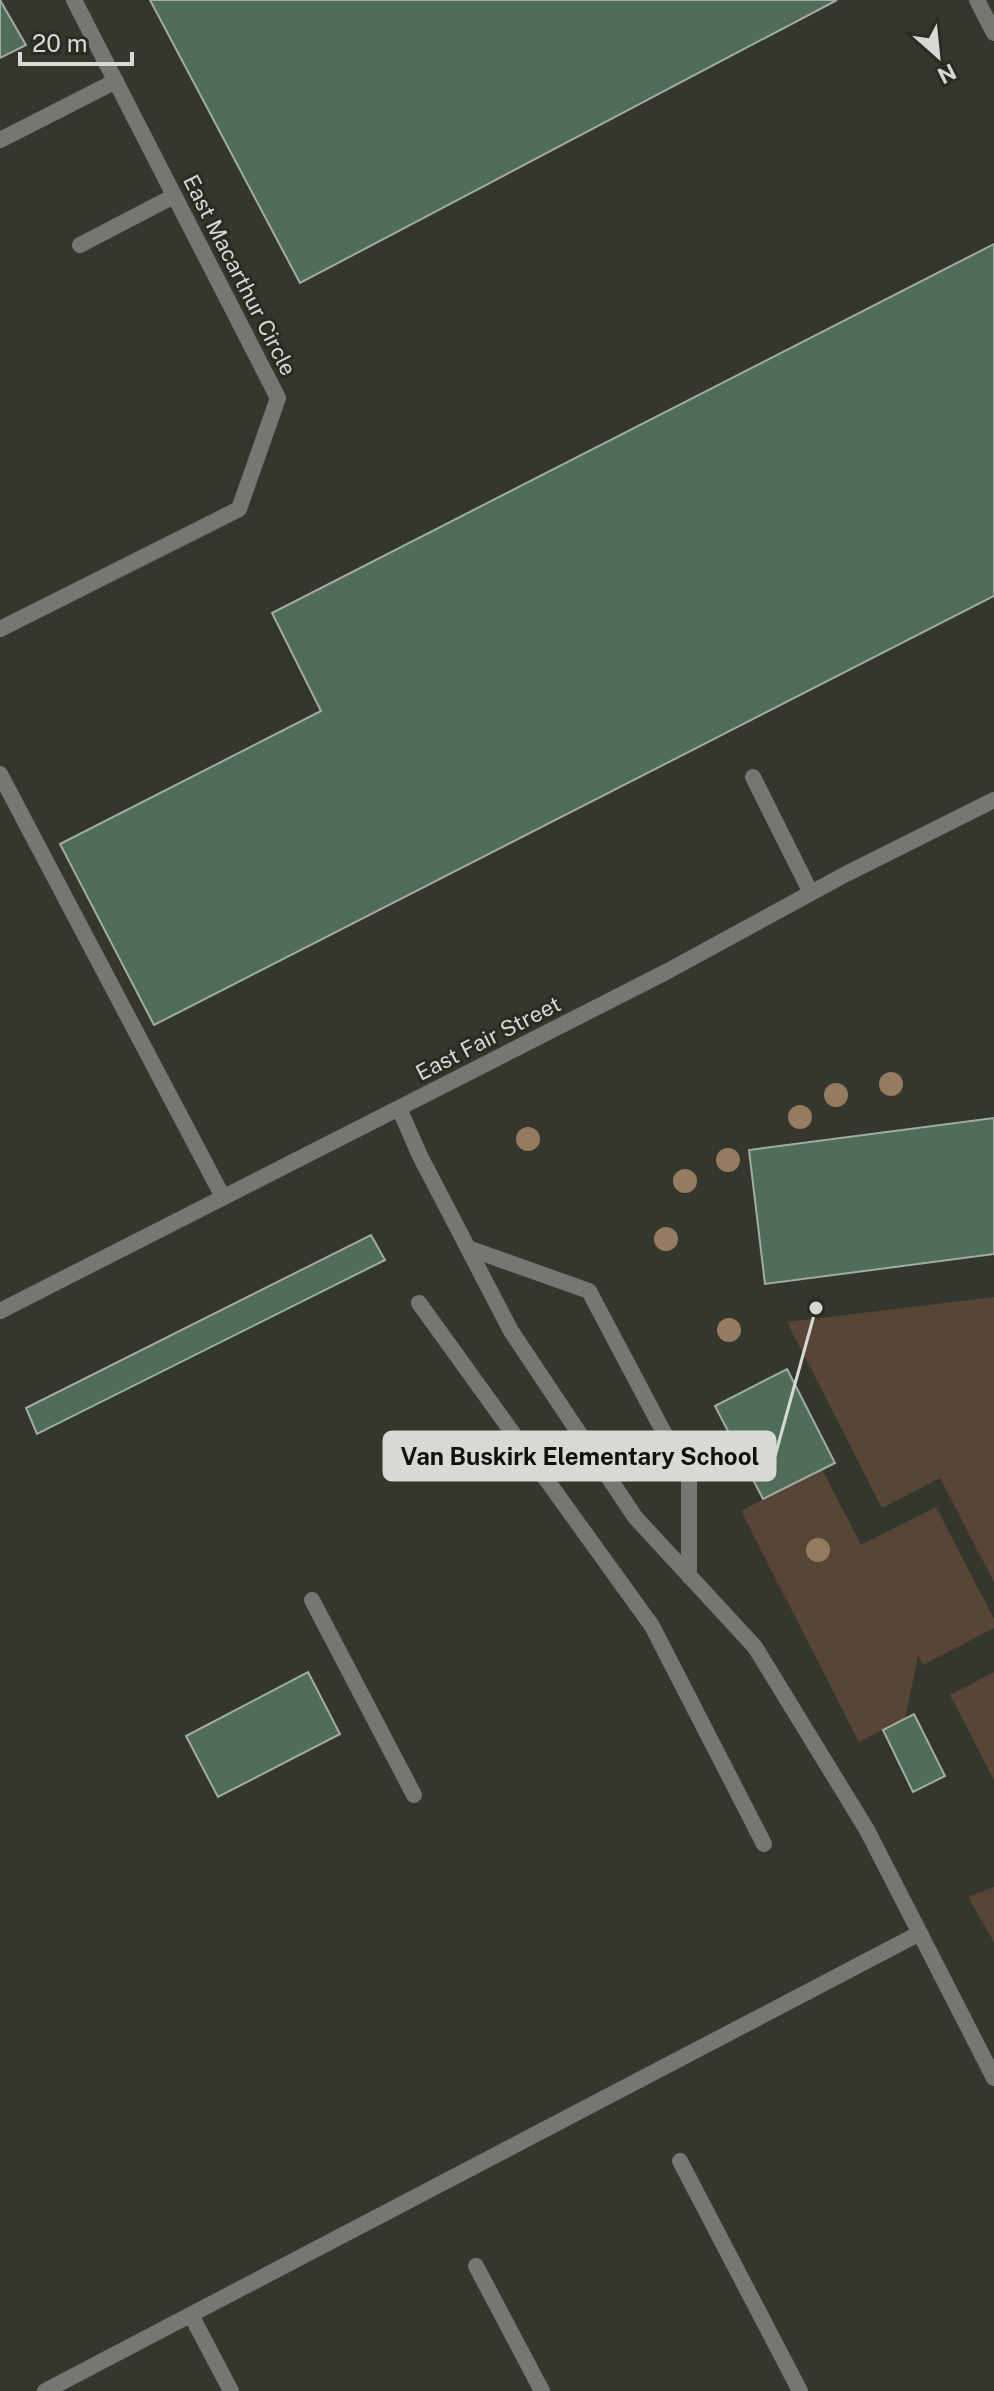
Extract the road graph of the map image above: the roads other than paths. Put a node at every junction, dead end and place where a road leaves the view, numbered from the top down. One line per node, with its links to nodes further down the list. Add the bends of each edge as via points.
1 (74, 0): 4 (street, East Macarthur Circle)
2 (977, 0): 3 (street)
3 (994, 33)
4 (116, 81): 5 (street); 6 (street, East Macarthur Circle)
5 (0, 140)
6 (174, 196): 7 (street); 8 (street, East Macarthur Circle, via 278,398 239,509)
7 (80, 245)
8 (0, 629)
9 (0, 774): 14 (street)
10 (753, 777): 12 (street)
11 (994, 800): 12 (street, East Fair Street)
12 (811, 893): 13 (street, East Fair Street)
13 (399, 1108): 14 (street, East Fair Street); 15 (street)
14 (223, 1197): 17 (street, East Fair Street)
15 (468, 1248): 18 (street, via 511,1331 635,1517); 18 (street, via 589,1291 689,1480)
16 (419, 1303): 21 (street, via 652,1626)
17 (0, 1311)
18 (689, 1576): 22 (street, via 755,1647 867,1830)
19 (312, 1600): 20 (street)
20 (414, 1795)
21 (764, 1844)
22 (920, 1933): 23 (street); 26 (street)
23 (994, 2078)
24 (680, 2161): 30 (street)
25 (476, 2266): 29 (street)
26 (191, 2315): 27 (street); 28 (street)
27 (45, 2391)
28 (231, 2391)
29 (542, 2391)
30 (800, 2391)

